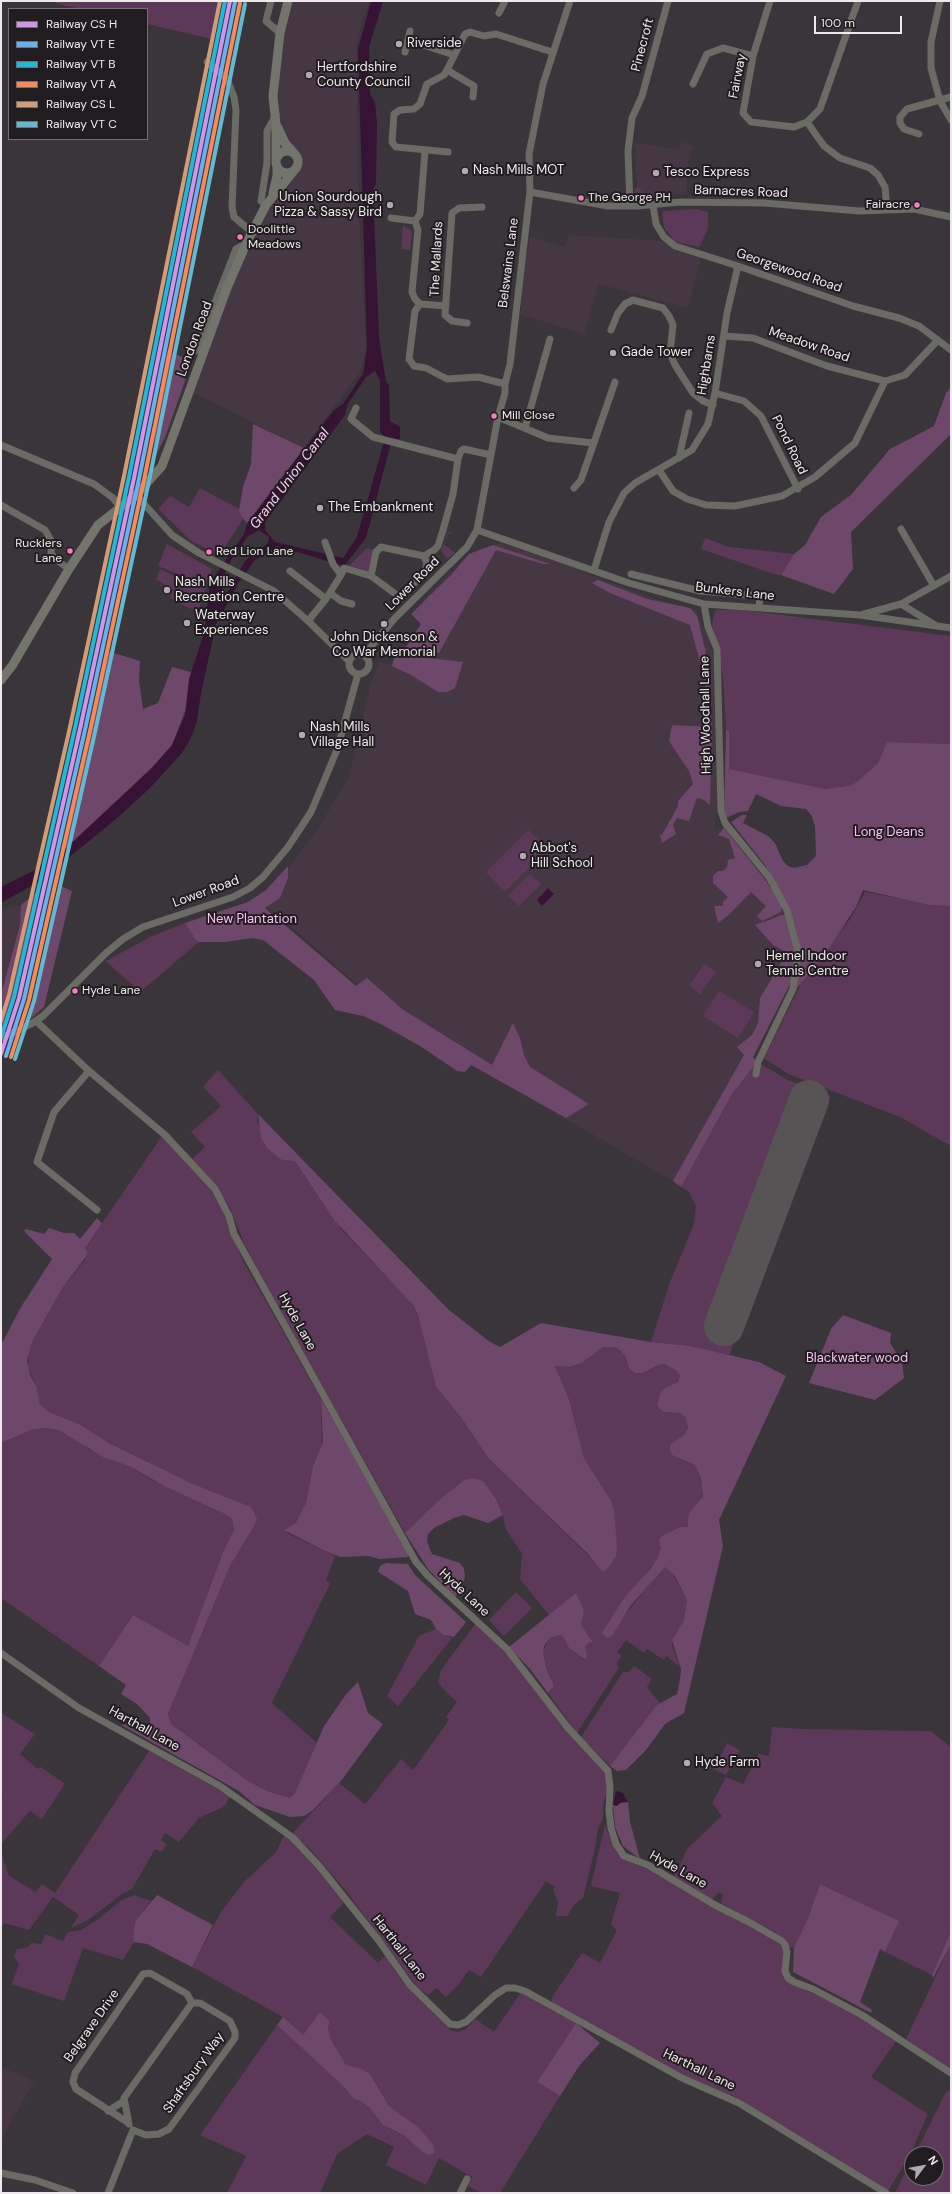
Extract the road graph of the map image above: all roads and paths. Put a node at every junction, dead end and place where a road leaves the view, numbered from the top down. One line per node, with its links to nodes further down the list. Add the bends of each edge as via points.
1 (271, 1): 11 (street, via 266,21)
2 (288, 1): 11 (main road, London Road)
3 (505, 1): 9 (street)
4 (570, 1): 14 (street, Belswains Lane)
5 (668, 1): 36 (street, Pinecroft, via 642,96 632,118 628,151)
6 (770, 1): 16 (street, Fairway)
7 (858, 1): 25 (street, via 820,109)
8 (940, 1): 22 (street, via 931,42 931,68)
9 (499, 13)
10 (410, 31): 12 (street)
11 (280, 33): 23 (main road, London Road, via 273,96)
12 (408, 40): 13 (street); 15 (street)
13 (405, 52)
14 (552, 52): 15 (street, via 496,34 484,36 470,32 465,34); 32 (street, Belswains Lane, via 542,84 529,154)
15 (454, 55): 18 (street)
16 (753, 56): 19 (street, via 723,48 707,54); 25 (street, Fairway, via 743,113 751,122 794,127)
17 (207, 62): 42 (street, via 227,79 234,97 236,110 232,207 234,216)
18 (447, 70): 20 (street, via 474,86); 27 (street, via 427,84 420,104 414,109 400,110 394,114 392,142 396,147)
19 (693, 84)
20 (473, 97)
21 (951, 97): 22 (street)
22 (940, 101): 24 (street); 26 (street, via 907,109 900,116 900,123 904,129)
23 (276, 120): 28 (main road, London Road, via 285,142); 30 (main road, London Road); 34 (street, via 267,131 267,163 262,201)
24 (951, 120)
25 (807, 122): 38 (street, via 824,146 840,158 870,168 878,176 885,187)
26 (919, 134)
27 (425, 151): 29 (street); 41 (street, via 420,214)
28 (293, 152): 30 (main road, via 284,151 279,154); 31 (main road, via 299,163)
29 (448, 152)
30 (277, 163): 31 (main road, via 283,172); 33 (main road, London Road)
31 (293, 172): 33 (main road, London Road)
32 (530, 192): 36 (street, Barnacres Road, via 608,206); 56 (street, Belswains Lane, via 510,364)
33 (272, 196): 34 (main road, London Road)
34 (266, 205): 42 (main road, London Road)
35 (654, 205): 36 (street, Barnacres Road); 38 (street, Barnacres Road, via 680,202 764,203 859,211); 44 (street, Georgewood Road, via 656,224 664,237 675,246)
36 (630, 206)
37 (482, 207): 46 (street, The Mallards, via 459,208 452,213)
38 (887, 210): 39 (street, Barnacres Road, via 914,209)
39 (951, 216)
40 (391, 218): 41 (street)
41 (415, 221): 45 (street, via 418,230 412,292)
42 (252, 232): 43 (main road, London Road)
43 (246, 244): 53 (street, via 236,249); 71 (main road, London Road, via 227,288 165,461)
44 (738, 266): 49 (street, Highbarns); 51 (street, Georgewood Road, via 853,306 899,318 919,326)
45 (417, 302): 46 (street); 56 (street, via 410,359 414,366 426,368 447,379 478,377)
46 (446, 306): 47 (street, The Mallards, via 445,315 452,321)
47 (467, 323)
48 (611, 330): 58 (street, via 625,304 633,300 663,308 673,325 670,352 675,364 693,393)
49 (724, 336): 54 (street, Meadow Road, via 753,338 827,366); 57 (street, Highbarns)
50 (550, 339): 62 (street)
51 (938, 340): 52 (street, Georgewood Road); 54 (street, via 905,375)
52 (951, 350)
53 (196, 351)
54 (885, 381): 70 (street, via 854,442)
55 (615, 382): 63 (street)
56 (504, 384): 61 (street, Belswains Lane, via 505,393)
57 (715, 393): 58 (street, Highbarns); 70 (street, Pond Road, via 744,401 761,416)
58 (713, 405): 66 (street, Highbarns, via 708,424 692,450)
59 (356, 408): 67 (street, via 351,419 372,437)
60 (689, 413): 66 (street)
61 (498, 417): 62 (street); 65 (street, Belswains Lane)
62 (526, 428): 63 (street, via 548,438)
63 (593, 443): 69 (street, via 581,480)
64 (1, 445): 73 (street, via 94,484 113,498)
65 (491, 455): 67 (street, via 464,449); 75 (street, Belswains Lane)
66 (679, 458): 68 (street, Highbarns)
67 (458, 459): 77 (street, via 453,494 438,546)
68 (659, 470): 70 (street, via 673,491 687,499 706,504 735,506 758,503); 79 (street, Highbarns, via 635,483 624,493 609,522)
69 (574, 488)
70 (798, 489)
71 (136, 495): 73 (main road, London Road); 92 (street, via 172,535 199,553 274,591)
72 (1, 505): 78 (street, via 45,530 52,542 51,553)
73 (120, 508): 78 (main road, London Road, via 98,525)
74 (901, 529): 85 (street)
75 (477, 530): 79 (street, Bunkers Lane); 95 (street, Lower Road, via 467,547 395,618)
76 (325, 542): 82 (street, via 333,564)
77 (424, 556): 83 (street, via 381,547 376,552); 83 (street, via 427,564 425,571 401,598)
78 (69, 569): 98 (main road, London Road, via 12,666)
79 (594, 570): 88 (street, Bunkers Lane, via 629,583)
80 (290, 571): 86 (street)
81 (631, 574): 90 (street, via 700,591 760,596)
82 (341, 575): 83 (street, via 344,568); 86 (street)
83 (371, 576)
84 (951, 576): 85 (street)
85 (934, 586): 89 (street)
86 (328, 596): 87 (street); 92 (street)
87 (352, 604)
88 (704, 604): 90 (street, Bunkers Lane); 102 (street, High Woodhall Lane, via 708,626 717,649 721,811 728,825 769,877 787,910 798,951 793,989 758,1062)
89 (901, 604): 91 (street); 93 (street)
90 (759, 608): 91 (street, Bunkers Lane)
91 (860, 615): 93 (street, Bunkers Lane)
92 (308, 621): 96 (street)
93 (938, 626): 94 (street, Bunkers Lane)
94 (951, 628)
95 (364, 655): 96 (street, via 356,654); 97 (street, via 369,660 369,667 366,672)
96 (349, 661): 97 (street, via 352,671)
97 (358, 674): 99 (street, Lower Road, via 337,750 311,812 275,864 250,888 233,897 151,925 122,939)
98 (1, 680)
99 (36, 1021): 100 (street, Lower Road); 101 (street, Hyde Lane)
100 (1, 1038)
101 (89, 1071): 103 (street, via 54,1112 37,1162); 106 (street, Hyde Lane, via 165,1134 214,1189 229,1216 234,1234 416,1562 507,1649 569,1729 608,1771 611,1828 616,1844 624,1856 648,1865 782,1941 786,1945 788,1978 862,2015)
102 (756, 1074)
103 (97, 1210)
104 (1, 1653): 116 (street, Harthall Lane, via 79,1708 220,1786 292,1837 320,1867 410,1984 450,2024 466,2022 506,1988 525,1991 682,2078 739,2103)
105 (192, 2003): 107 (street, via 142,2071); 108 (street, Belgrave Drive, via 187,1994 150,1973 143,1974 75,2073 73,2082 76,2089); 110 (street, Shaftsbury Way, via 200,2003 226,2018 234,2028 235,2038 169,2129 159,2134 146,2135)
106 (951, 2074)
107 (124, 2101): 108 (street); 109 (street)
108 (108, 2110): 109 (street, Belgrave Drive)
109 (127, 2122): 110 (street)
110 (133, 2130): 114 (street)
111 (1, 2173): 113 (street, via 35,2180)
112 (467, 2179): 115 (street)
113 (73, 2193)
114 (108, 2193)
115 (460, 2193)
116 (886, 2193)

